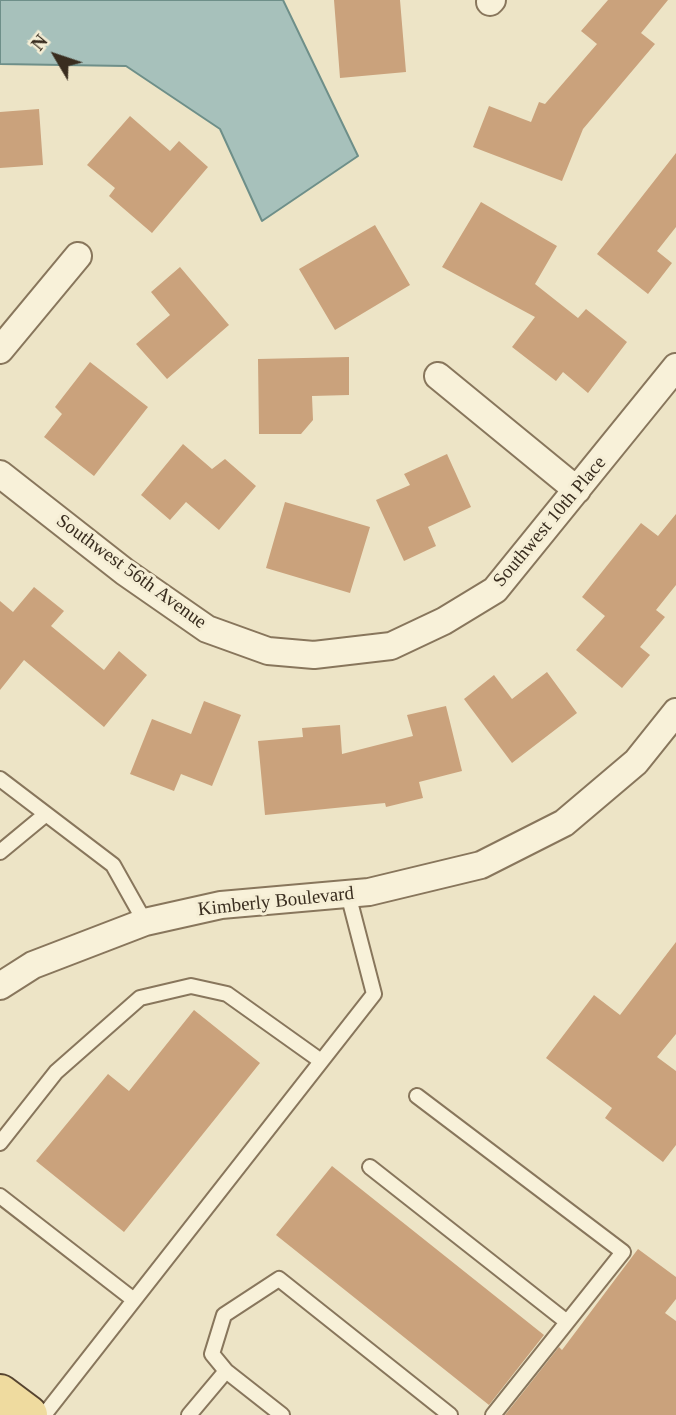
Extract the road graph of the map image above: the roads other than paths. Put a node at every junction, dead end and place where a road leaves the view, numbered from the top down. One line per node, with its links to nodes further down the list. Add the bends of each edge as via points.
1 (78, 256): 2 (street)
2 (0, 350)
3 (676, 367): 6 (street, Southwest 10th Place)
4 (438, 376): 6 (street)
5 (0, 474): 7 (street, Southwest 56th Avenue, via 125,572 207,629 268,651)
6 (578, 490): 7 (street, Southwest 10th Place, via 495,590 391,646)
7 (313, 654)
8 (676, 712): 12 (street, Kimberly Boulevard, via 636,762 564,823 481,865)
9 (0, 779): 10 (lane)
10 (46, 814): 11 (lane); 13 (lane, via 113,865)
11 (0, 852)
12 (348, 894): 13 (street, Kimberly Boulevard, via 221,905); 15 (lane, via 374,993)
13 (145, 922): 14 (street, Kimberly Boulevard, via 33,965)
14 (0, 986)
15 (321, 1061): 17 (lane, via 227,994 191,986 139,998 56,1072); 20 (lane)
16 (417, 1096): 21 (lane, via 623,1252)
17 (0, 1143)
18 (370, 1167): 21 (lane)
19 (0, 1196): 20 (lane)
20 (134, 1300): 25 (lane)
21 (568, 1322): 29 (lane)
22 (226, 1371): 26 (lane); 27 (lane); 28 (lane, via 212,1354 224,1315 279,1279)
23 (0, 1394): 24 (main road)
24 (28, 1415)
25 (44, 1415)
26 (189, 1415)
27 (282, 1415)
28 (450, 1415)
29 (493, 1415)

